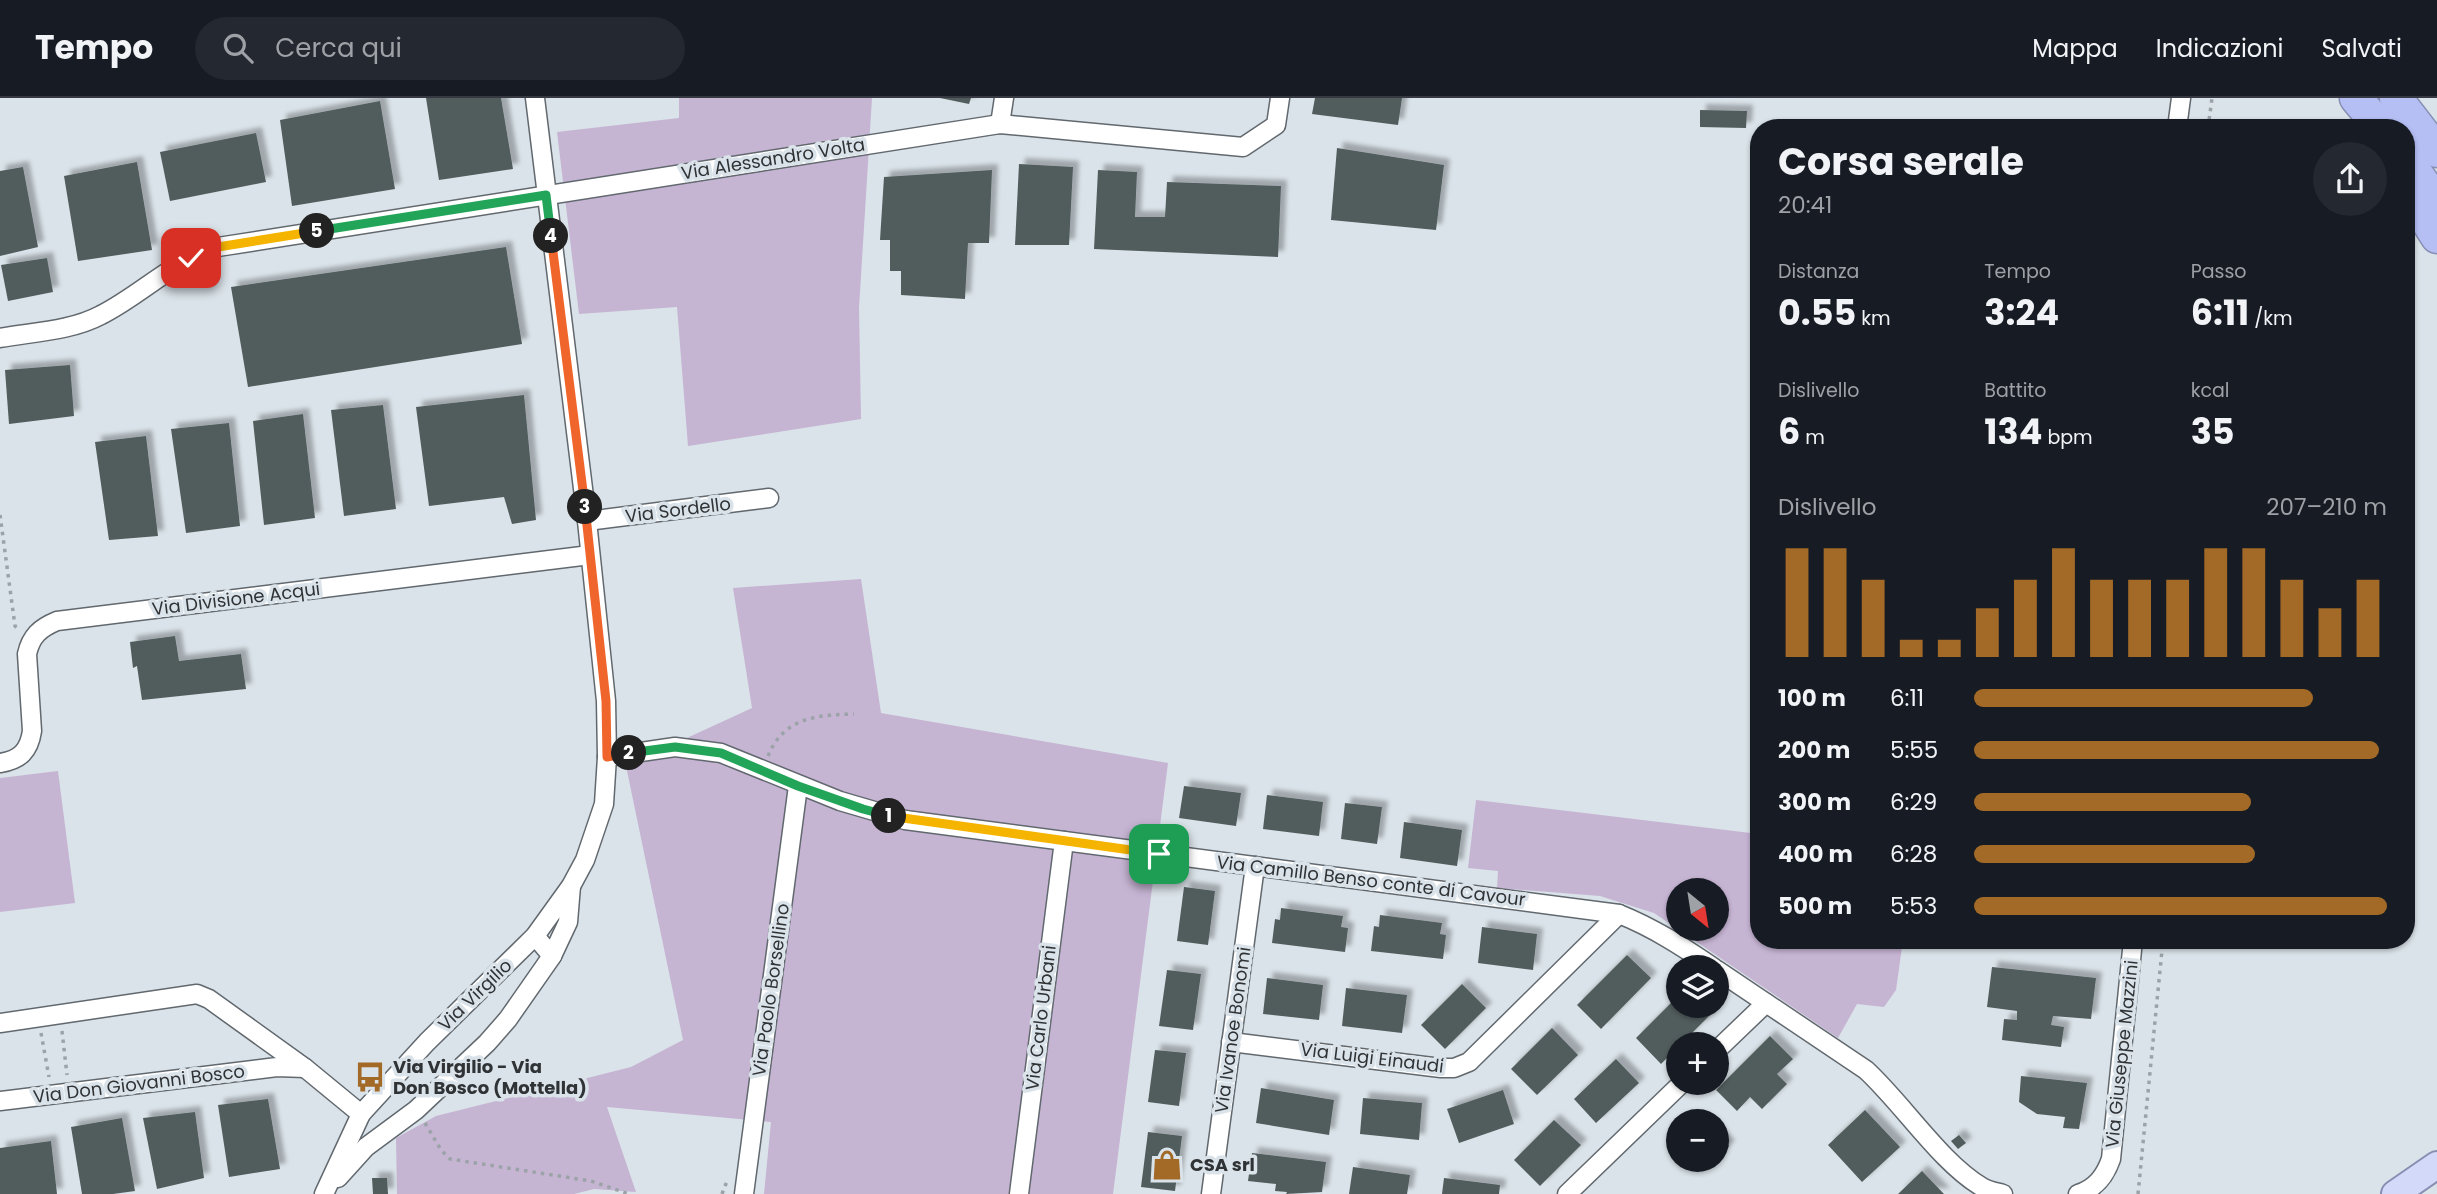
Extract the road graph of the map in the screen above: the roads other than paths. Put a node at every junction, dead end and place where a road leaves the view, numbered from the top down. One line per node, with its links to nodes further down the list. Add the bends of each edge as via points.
1 (535, 98): 18 (street, Via Virgilio)
2 (1004, 98): 14 (street)
3 (1280, 98): 14 (street, Via Alessandro Volta, via 1276,125 1242,147)
4 (2181, 98): 9 (street)
5 (2342, 98): 10 (highway)
6 (2356, 98): 11 (highway)
7 (2396, 98): 12 (highway)
8 (2414, 98): 15 (highway)
9 (2178, 119)
10 (2357, 119)
11 (2374, 119)
12 (2412, 119)
13 (2415, 123): 16 (highway)
14 (1000, 124): 18 (street, Via Alessandro Volta)
15 (2437, 126)
16 (2437, 151)
17 (2415, 171): 20 (highway)
18 (546, 195): 22 (street, Via Alessandro Volta, via 218,247 191,258 99,317); 24 (street, Via Virgilio)
19 (2415, 202): 21 (highway)
20 (2437, 202)
21 (2437, 237)
22 (0, 338)
23 (769, 498): 24 (street, Via Sordello)
24 (587, 521): 25 (street, Via Virgilio)
25 (590, 555): 26 (street, Via Virgilio, via 606,701); 27 (street, Via Divisione Acqui, via 57,621 37,632 30,642 26,666 30,743 15,760)
26 (607, 757): 28 (street, Via Camillo Benso conte di Cavour, via 675,747 721,753); 31 (street, Via Virgilio, via 604,804)
27 (0, 763)
28 (798, 786): 29 (street, Via Camillo Benso conte di Cavour, via 905,820); 48 (street, Via Paolo Borsellino)
29 (1064, 841): 30 (street, Via Camillo Benso conte di Cavour); 49 (street, Via Carlo Urbani)
30 (1255, 866): 32 (street, Via Camillo Benso conte di Cavour); 41 (street, Via Ivanoe Bonomi)
31 (571, 886): 33 (street, Via Virgilio); 36 (street, Via Virgilio, via 568,922)
32 (1619, 914): 35 (street, Via Camillo Benso conte di Cavour, via 1650,926); 41 (street, Via Luigi Einaudi, via 1469,1062 1454,1068)
33 (535, 936): 36 (street); 45 (street, Via Virgilio)
34 (2132, 949): 53 (street, Via Giuseppe Mazzini, via 2111,1159 2106,1174 2090,1191)
35 (1694, 955)
36 (552, 956): 47 (street, Via Virgilio, via 487,1043 416,1110 366,1147)
37 (1729, 978): 38 (street, Via Camillo Benso conte di Cavour)
38 (1766, 1003): 40 (street); 52 (street, Via Camillo Benso conte di Cavour, via 1869,1073 1947,1157 1984,1189)
39 (0, 1023): 42 (street, via 197,993)
40 (1729, 1038)
41 (1231, 1042): 50 (street, Via Ivanoe Bonomi)
42 (280, 1059): 44 (street, Via Don Giovanni Bosco); 45 (street, Via Don Giovanni Bosco, via 305,1068)
43 (1670, 1095): 51 (street)
44 (0, 1101)
45 (361, 1114): 47 (street, Via Virgilio)
46 (2437, 1166): 54 (main road)
47 (324, 1194)
48 (744, 1194)
49 (1019, 1194)
50 (1211, 1194)
51 (1567, 1194)
52 (2003, 1194)
53 (2078, 1194)
54 (2395, 1194)

